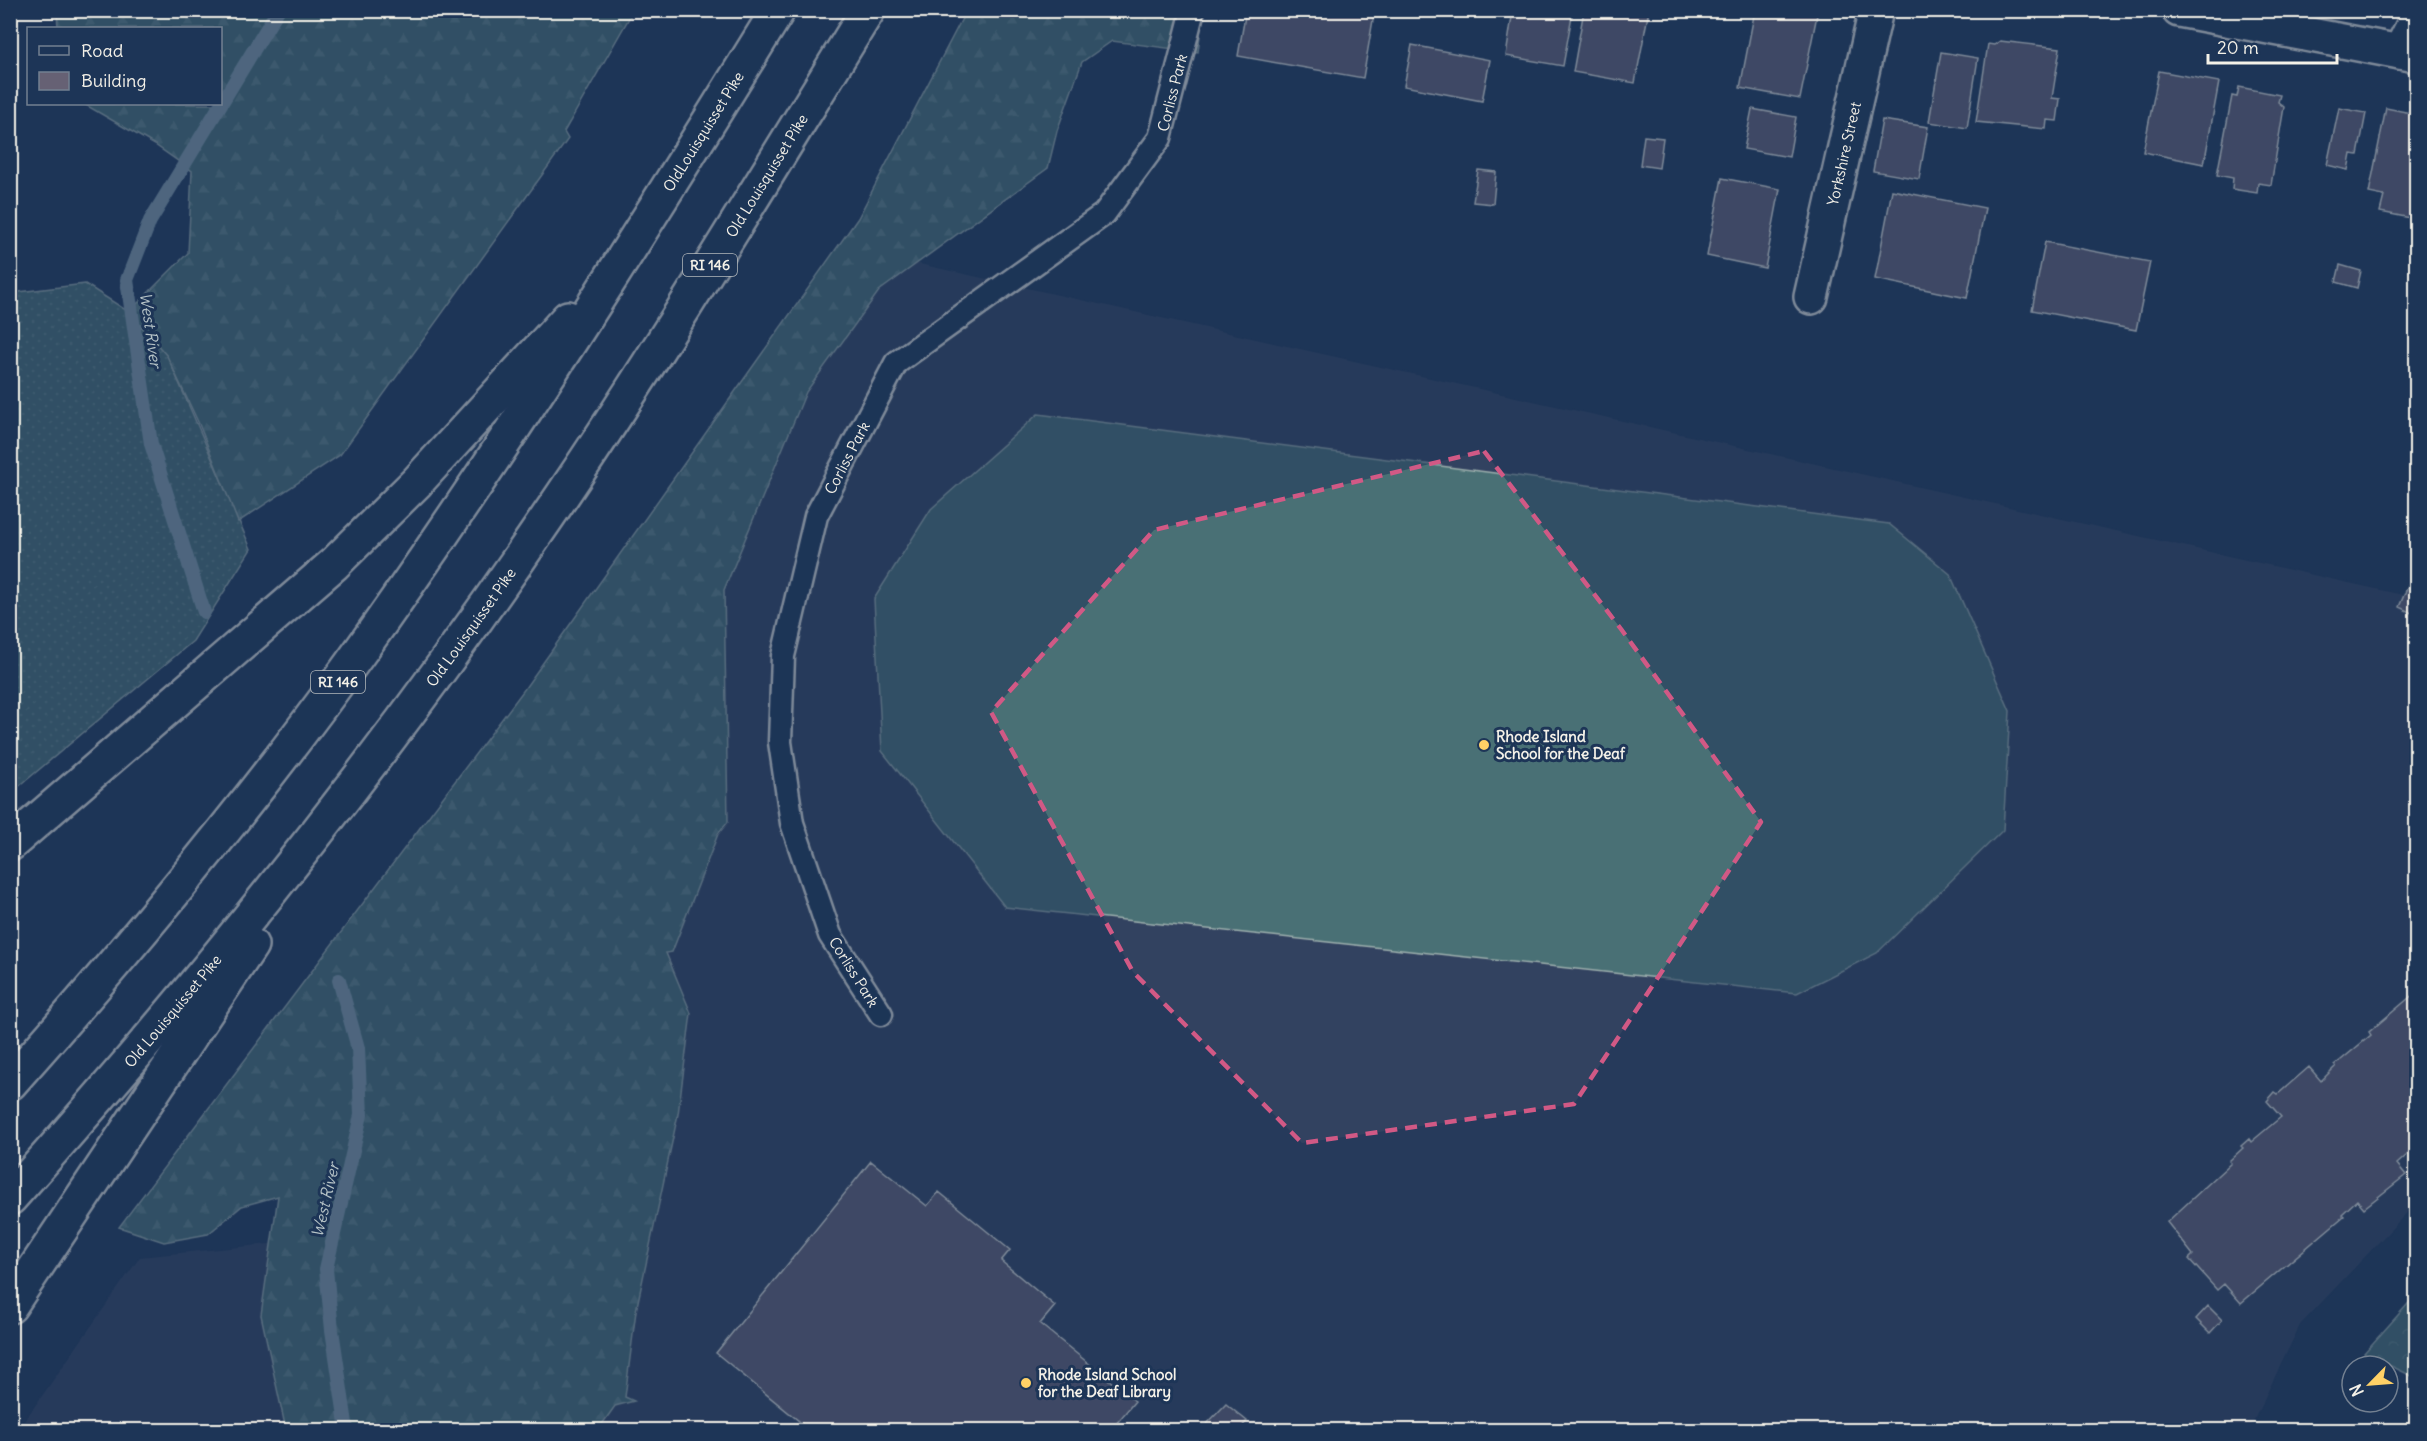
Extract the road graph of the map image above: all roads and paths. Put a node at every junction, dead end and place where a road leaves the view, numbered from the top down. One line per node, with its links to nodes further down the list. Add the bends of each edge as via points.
1 (778, 10): 8 (main road, OldLouisquisset Pike / RI 146)
2 (868, 10): 10 (main road, Old Louisquisset Pike / RI 146, via 592,451 458,645)
3 (1193, 10): 12 (lane, Corliss Park, via 1160,138 1104,214 896,363 816,516 783,656 780,742 792,823 830,935)
4 (1875, 10): 9 (main road, Yorkshire Street)
5 (2179, 10): 7 (main road)
6 (2416, 20): 7 (main road)
7 (2408, 54)
8 (628, 253): 11 (main road, via 417,482 334,564); 13 (main road, RI 146, via 489,466 308,722 162,907)
9 (1812, 297)
10 (364, 772): 14 (main road, Old Louisquisset Pike / RI 146, via 245,924); 15 (main road)
11 (10, 844)
12 (880, 1014)
13 (10, 1083)
14 (10, 1198)
15 (10, 1306)

